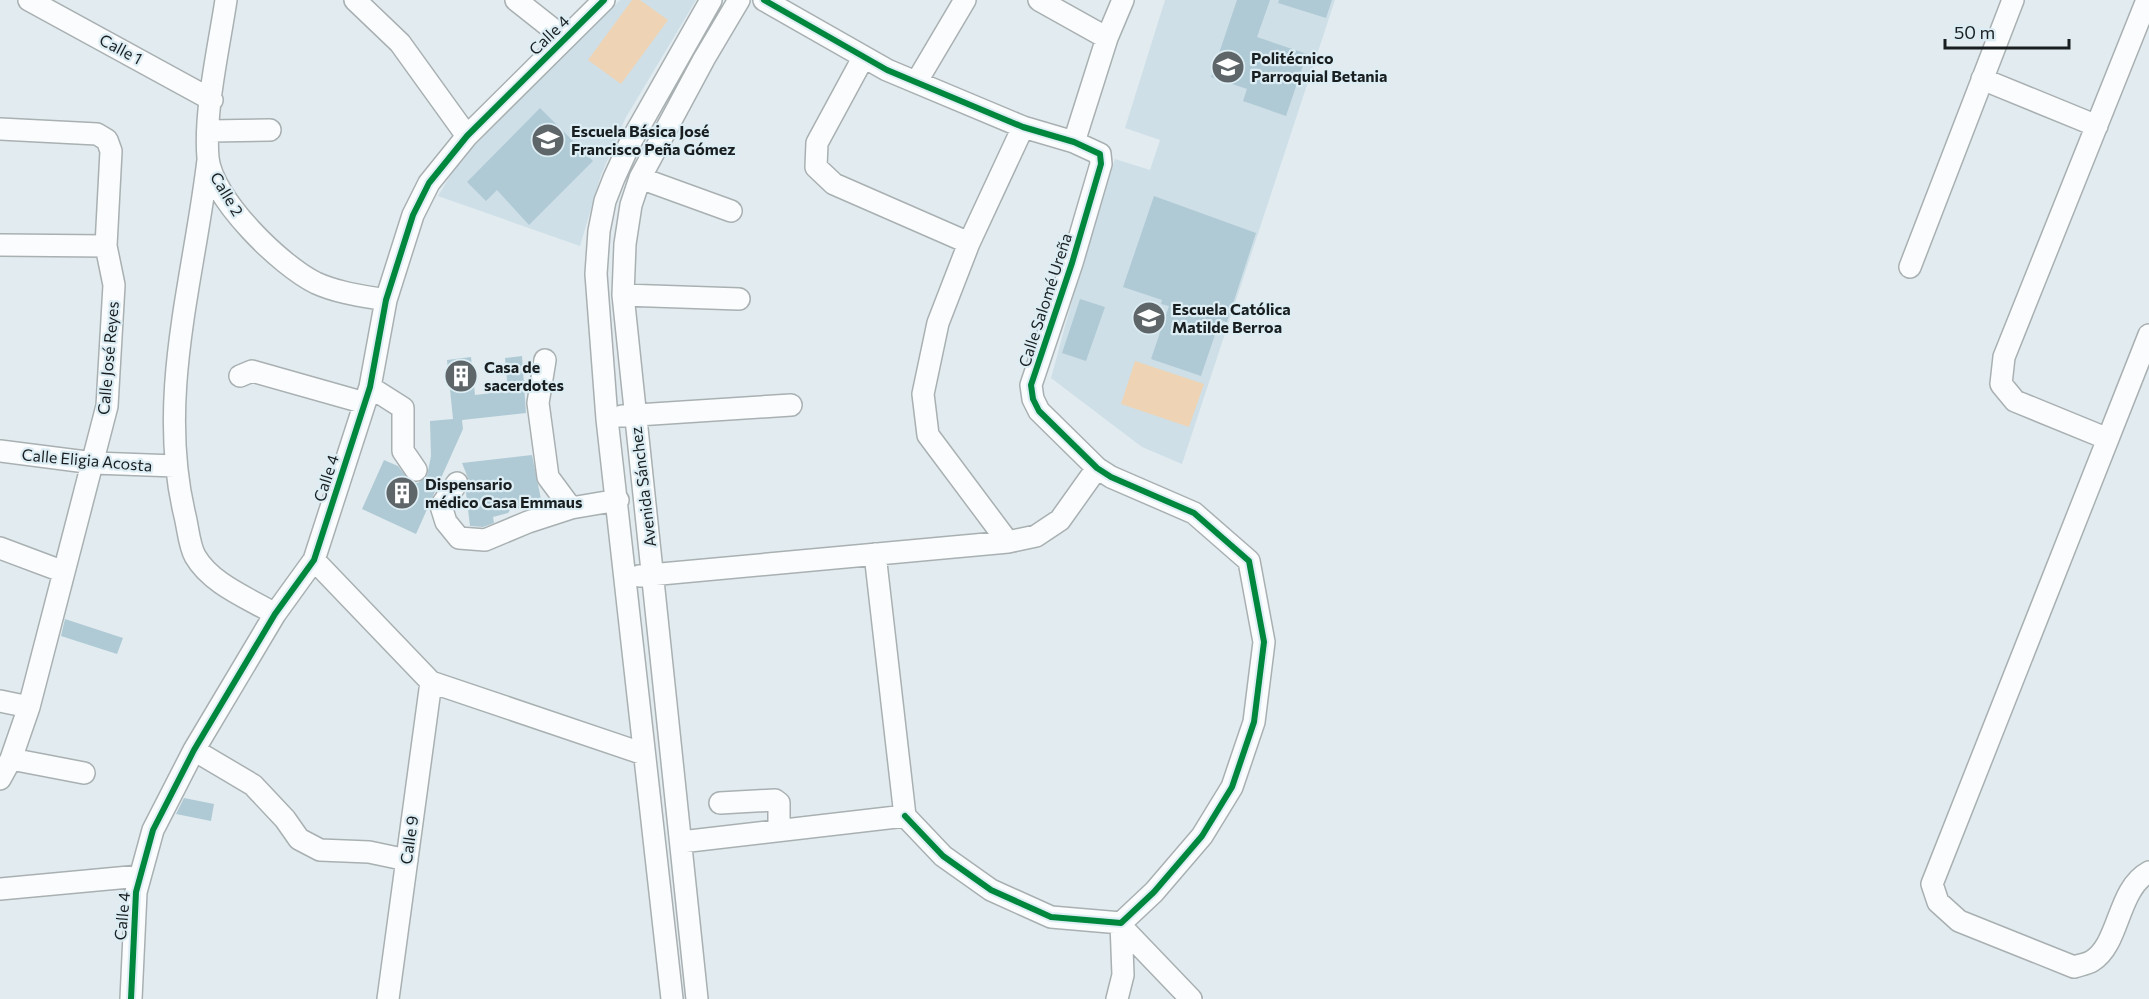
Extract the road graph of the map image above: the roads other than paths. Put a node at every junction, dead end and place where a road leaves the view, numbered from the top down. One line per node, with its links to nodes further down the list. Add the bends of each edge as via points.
1 (29, 0): 19 (street, Calle 1)
2 (226, 0): 19 (street, Calle 2)
3 (355, 0): 25 (street, via 400,43)
4 (516, 0): 14 (street)
5 (604, 0): 14 (street, Calle 4)
6 (711, 0): 43 (street, Avenida Sánchez, via 630,143 605,201 596,274)
7 (739, 0): 28 (street, Avenida Sánchez)
8 (764, 0): 16 (street, Calle Salomé Ureña)
9 (965, 0): 18 (street)
10 (1039, 0): 15 (street)
11 (1123, 0): 15 (street)
12 (2013, 0): 17 (street)
13 (2147, 0): 20 (street)
14 (564, 38): 25 (street, Calle 4)
15 (1107, 38): 26 (street)
16 (863, 58): 18 (street, Calle Salomé Ureña); 30 (street, via 817,143 816,166 834,184)
17 (1982, 79): 20 (street); 33 (street)
18 (917, 81): 21 (street, Calle Salomé Ureña)
19 (212, 100): 24 (street, Calle 2)
20 (2097, 126): 44 (street, via 2004,357 2001,384 2015,401)
21 (1023, 127): 26 (street, Calle Salomé Ureña); 30 (street)
22 (0, 129): 32 (street, Calle José Reyes, via 97,134 108,140 111,151)
23 (270, 130): 24 (street)
24 (210, 131): 27 (street, Calle 2)
25 (467, 136): 36 (street, Calle 4, via 429,183 413,215)
26 (1074, 142): 48 (street, Calle Salomé Ureña, via 1100,154 1101,164 1031,385 1038,411)
27 (208, 160): 36 (street, Calle 2, via 236,211 279,259 334,290); 47 (street, via 201,225 174,371)
28 (640, 178): 29 (street); 34 (street, Avenida Sánchez, via 625,244)
29 (731, 212)
30 (969, 243): 53 (street, via 938,323 923,394 928,435)
31 (0, 245): 32 (street)
32 (106, 246): 46 (street, Calle José Reyes, via 114,285 107,406)
33 (1910, 267)
34 (623, 295): 35 (street); 42 (street, Avenida Sánchez)
35 (739, 299)
36 (386, 300): 40 (street, Calle 4)
37 (2149, 335): 44 (street)
38 (545, 360): 52 (street, via 538,404 548,477)
39 (240, 376): 40 (street, via 252,372)
40 (368, 395): 49 (street, via 403,408 403,451); 56 (street, Calle 4)
41 (791, 405): 42 (street)
42 (634, 413): 43 (street); 58 (street, Avenida Sánchez)
43 (607, 419): 51 (street, Avenida Sánchez)
44 (2108, 439): 74 (street, via 1932,884 1938,902 1959,921 2074,967 2093,960 2105,946 2127,898 2141,876)
45 (0, 451): 46 (street, Calle Eligia Acosta)
46 (94, 463): 47 (street, Calle Eligia Acosta); 57 (street, Calle José Reyes)
47 (175, 466): 60 (street, via 194,555 212,577)
48 (1097, 468): 53 (street, via 1060,520 1036,536); 77 (street, Calle Salomé Ureña, via 1194,513 1250,561 1264,642 1254,722 1232,787 1202,836)
49 (416, 470)
50 (457, 483): 52 (street, via 441,506 446,522 459,538 485,540)
51 (618, 500): 52 (street); 59 (street, Avenida Sánchez)
52 (571, 508)
53 (1008, 542): 55 (street)
54 (0, 548): 57 (street)
55 (875, 554): 58 (street); 70 (street)
56 (314, 560): 60 (street, Calle 4); 61 (street)
57 (64, 572): 63 (street, Calle José Reyes)
58 (653, 575): 59 (street); 72 (street, Avenida Sánchez)
59 (626, 578): 65 (street, Avenida Sánchez)
60 (275, 614): 64 (street, Calle 4)
61 (431, 682): 65 (street); 73 (street, Calle 9)
62 (0, 701): 63 (street)
63 (29, 707): 66 (street, Calle José Reyes)
64 (194, 750): 73 (street, via 253,784 299,839 320,850 369,852); 75 (street, Calle 4, via 153,830)
65 (644, 754): 80 (street, Avenida Sánchez)
66 (11, 759): 67 (street); 68 (street, Calle José Reyes)
67 (84, 773)
68 (0, 779)
69 (720, 803): 71 (street, via 775,800 779,803)
70 (905, 816): 71 (street); 77 (street, via 943,856 991,890 1051,917)
71 (779, 830): 72 (street)
72 (681, 842): 81 (street, Avenida Sánchez)
73 (407, 860): 79 (street, Calle 9)
74 (2149, 872)
75 (140, 876): 76 (street); 78 (street, Calle 4)
76 (0, 889)
77 (1121, 924): 82 (street, via 1124,975); 83 (street)
78 (131, 999)
79 (388, 999)
80 (672, 999)
81 (697, 999)
82 (1118, 999)
83 (1191, 999)

